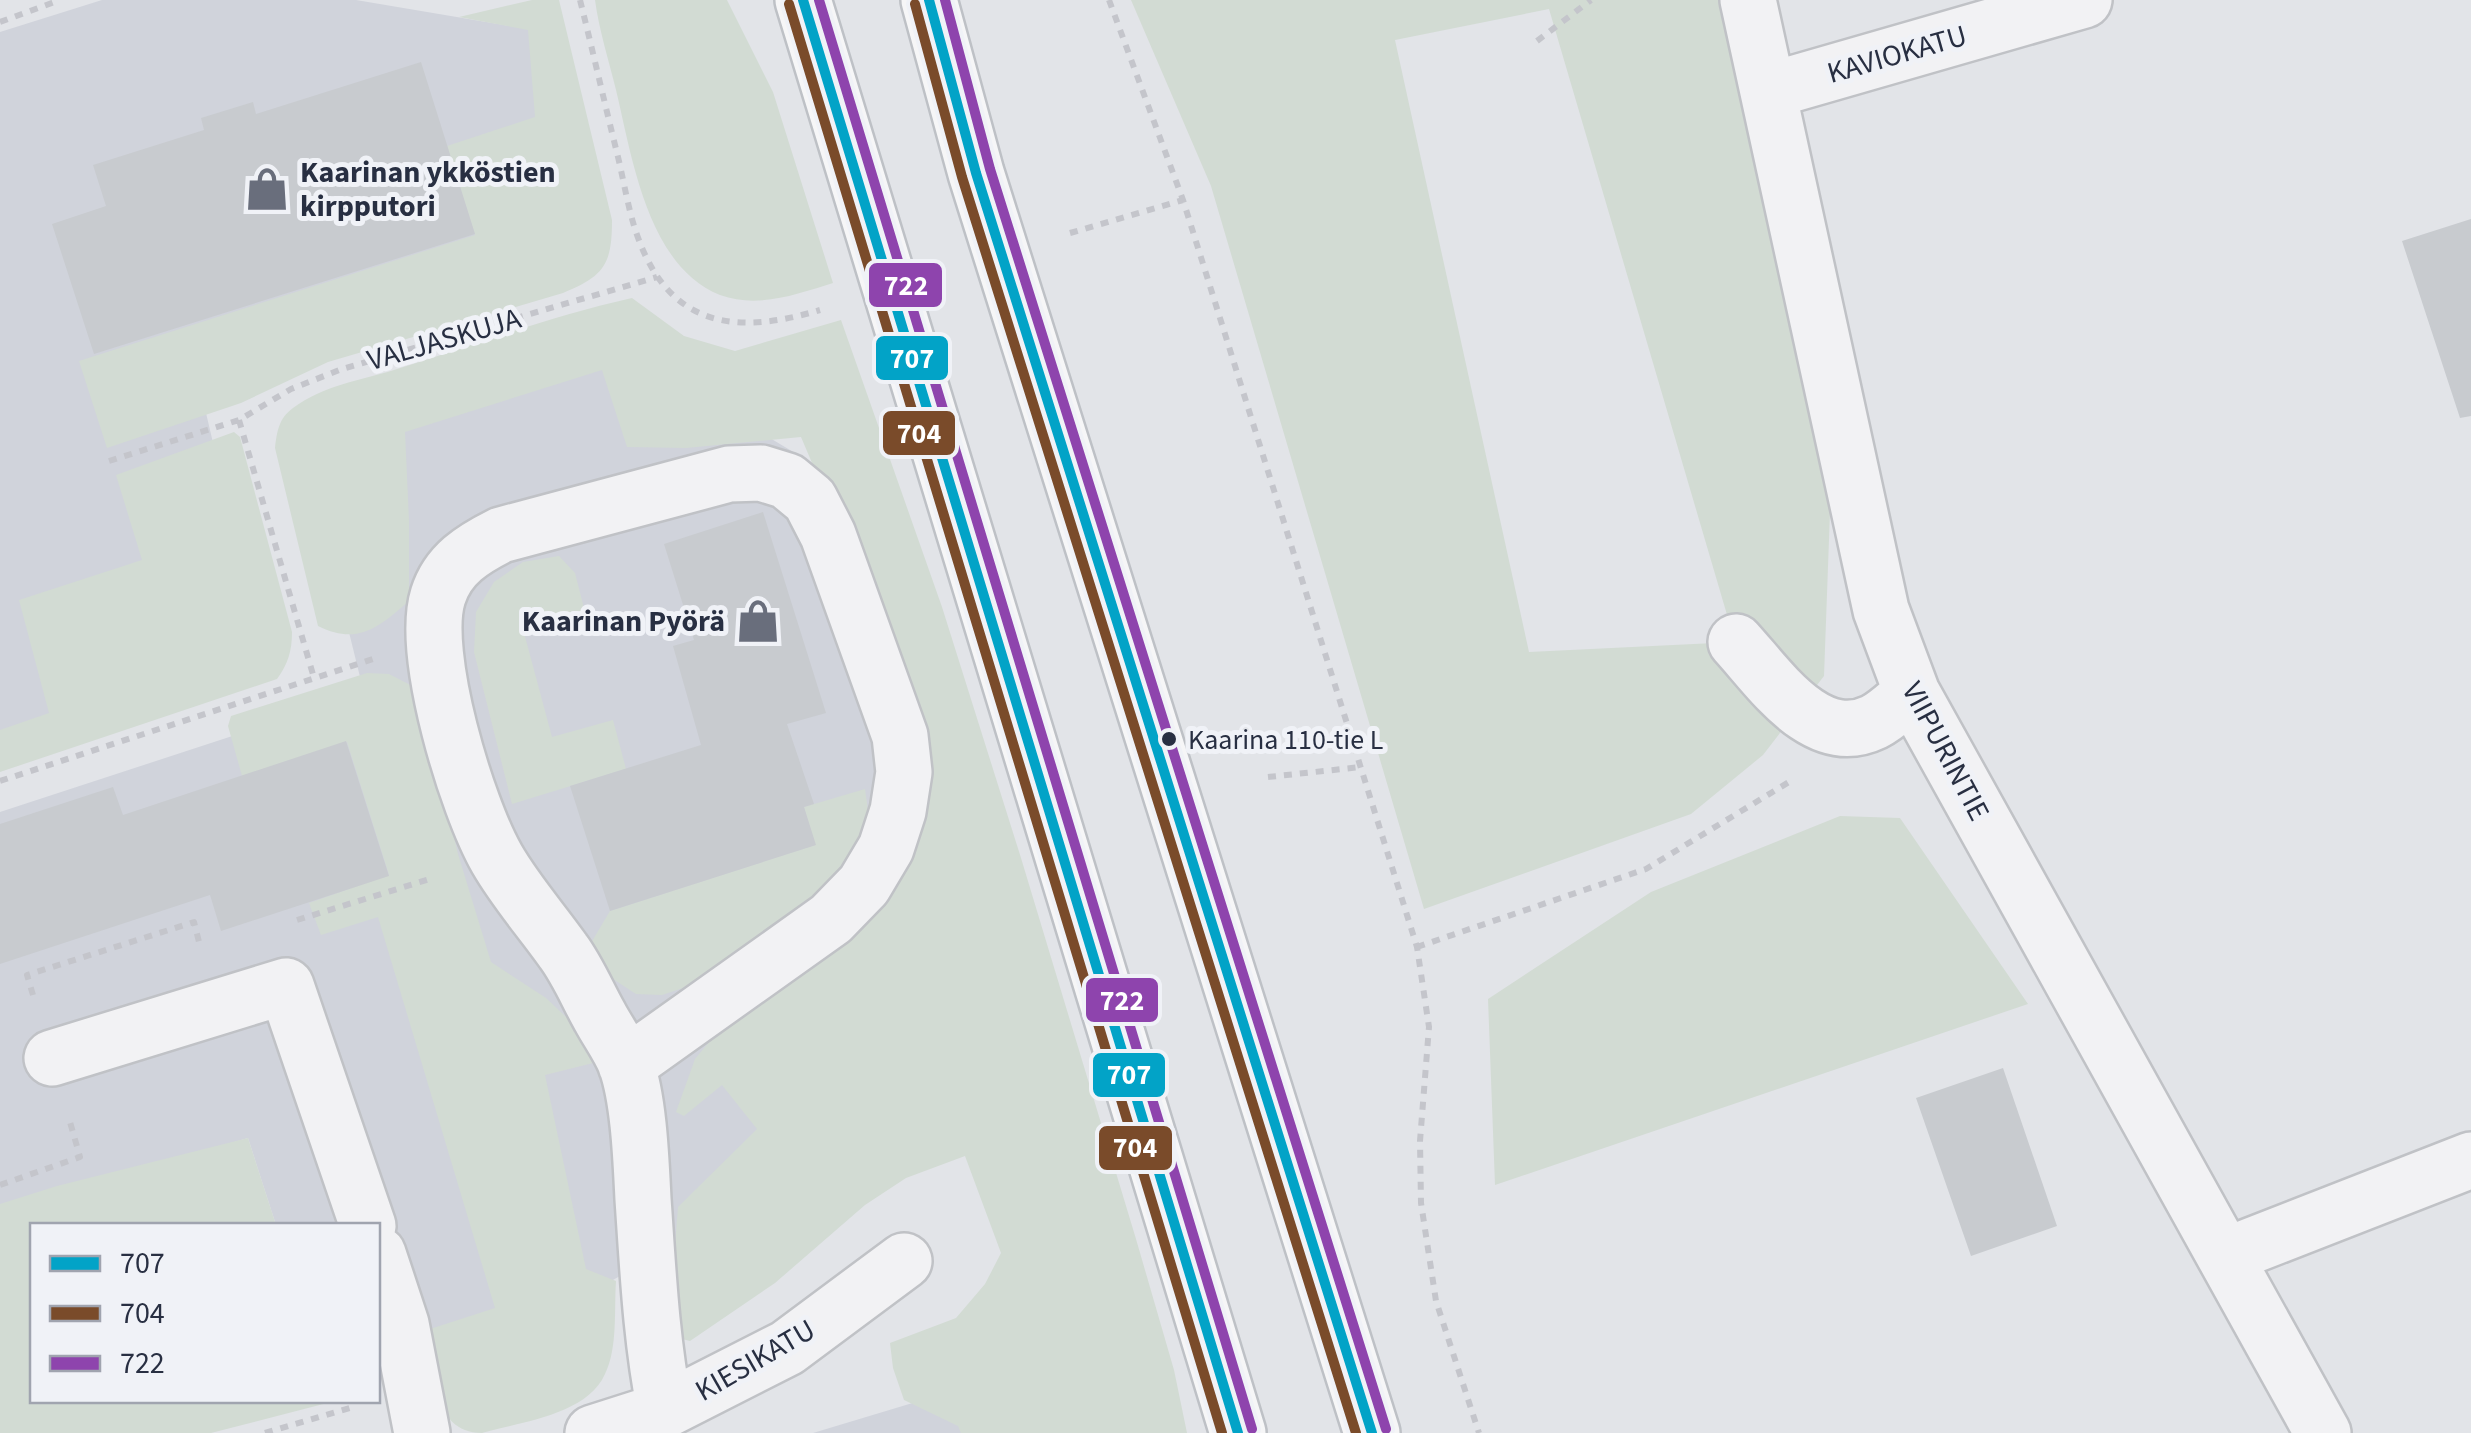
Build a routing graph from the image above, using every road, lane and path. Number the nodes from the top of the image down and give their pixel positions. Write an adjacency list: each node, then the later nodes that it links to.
1 (60, 0): 9 (path)
2 (580, 0): 14 (path)
3 (804, 0): 39 (main road)
4 (928, 0): 40 (main road)
5 (1109, 0): 12 (path)
6 (1590, 0): 10 (path)
7 (1748, 0): 11 (street, VIIPURINTIE)
8 (2084, 0): 11 (street, KAVIOKATU)
9 (0, 22)
10 (1537, 41)
11 (1768, 91): 21 (street, VIIPURINTIE)
12 (1183, 200): 13 (path); 23 (path)
13 (1070, 233)
14 (657, 278): 15 (path); 16 (path, VALJASKUJA)
15 (820, 310)
16 (239, 420): 17 (path, VALJASKUJA); 20 (path)
17 (110, 461)
18 (436, 638): 20 (path); 28 (street); 28 (street)
19 (1736, 642): 22 (street)
20 (314, 678): 25 (path)
21 (1912, 693): 22 (street); 31 (street, VIIPURINTIE)
22 (1843, 729): 26 (path)
23 (1361, 767): 24 (path); 26 (path)
24 (1268, 777)
25 (0, 781)
26 (1418, 947): 41 (path)
27 (52, 1058): 30 (street)
28 (626, 1065): 35 (street)
29 (2471, 1160): 31 (street)
30 (367, 1223)
31 (2225, 1256): 42 (street, VIIPURINTIE)
32 (380, 1260): 37 (street)
33 (904, 1261): 35 (street, KIESIKATU)
34 (356, 1406): 36 (path)
35 (664, 1410): 38 (street, KIESIKATU)
36 (265, 1433)
37 (422, 1433)
38 (593, 1433)
39 (1238, 1433)
40 (1372, 1433)
41 (1479, 1433)
42 (2323, 1433)

